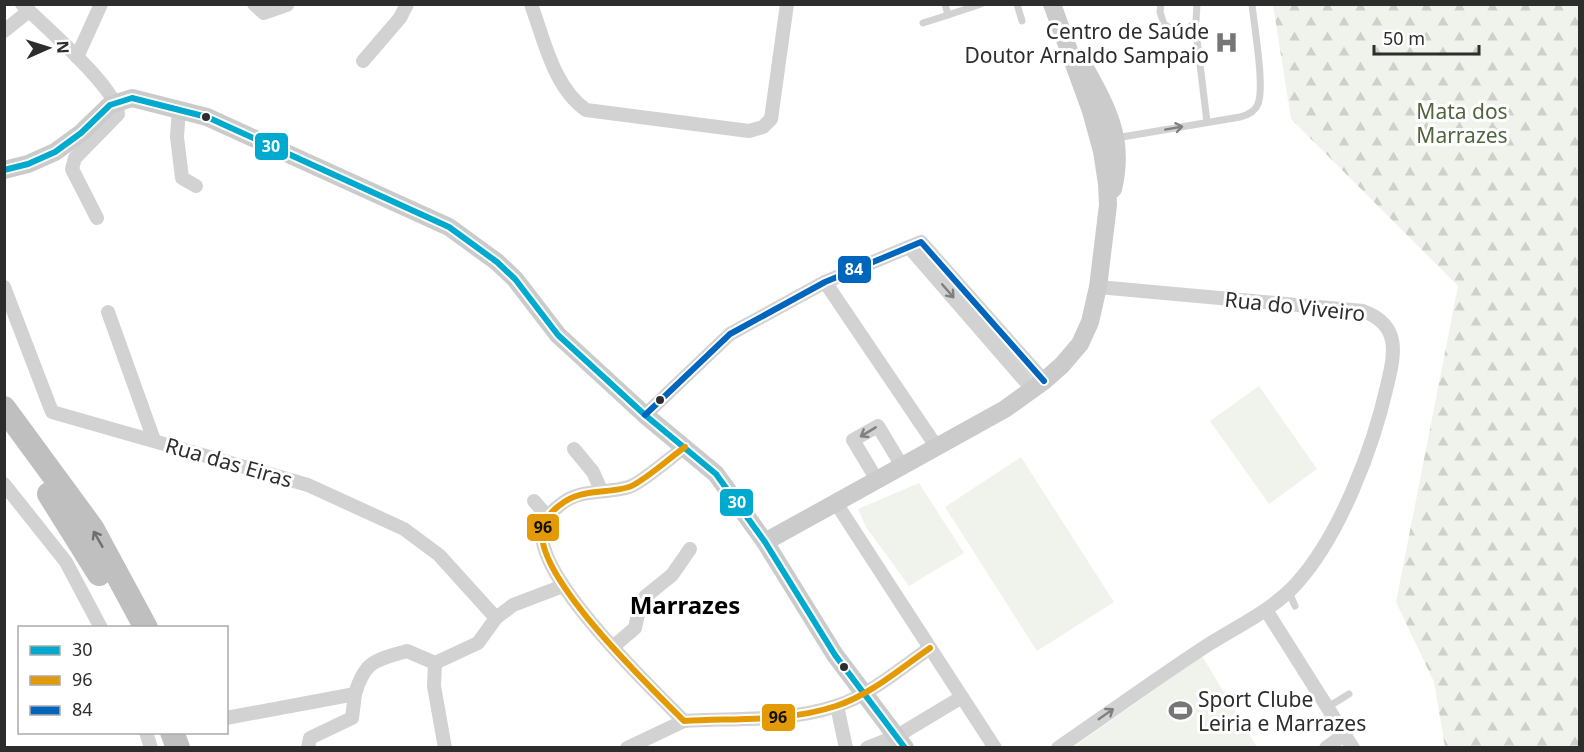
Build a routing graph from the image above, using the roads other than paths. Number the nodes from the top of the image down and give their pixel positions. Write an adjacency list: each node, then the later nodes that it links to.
1 (100, 4): 20 (street)
2 (254, 4): 13 (street)
3 (407, 4): 21 (street)
4 (531, 4): 5 (street)
5 (787, 4)
6 (945, 4): 15 (lane)
7 (981, 4): 15 (lane)
8 (1017, 4): 16 (lane)
9 (1052, 4): 25 (main road)
10 (1161, 4): 18 (lane)
11 (1197, 4): 18 (lane)
12 (1252, 4): 24 (lane)
13 (287, 6)
14 (26, 8): 19 (street); 20 (street)
15 (948, 15): 17 (lane)
16 (1022, 21)
17 (923, 23)
18 (1194, 23): 24 (lane)
19 (4, 31)
20 (77, 57): 22 (street)
21 (363, 61)
22 (116, 102): 23 (main road); 26 (main road); 28 (street)
23 (179, 108): 27 (street); 35 (main road)
24 (1208, 122): 25 (lane, one-way to 24)
25 (1108, 138): 31 (main road)
26 (4, 170)
27 (196, 186)
28 (97, 218)
29 (825, 282): 33 (street); 35 (street); 38 (street)
30 (4, 287): 37 (street, Rua das Eiras)
31 (1098, 287): 33 (main road); 51 (street, Rua do Viveiro)
32 (108, 312): 37 (street)
33 (1039, 386): 38 (main road)
34 (4, 408): 57 (highway, one-way to 34)
35 (645, 415): 39 (main road)
36 (4, 435): 56 (highway)
37 (154, 440): 54 (street, Rua das Eiras)
38 (936, 446): 41 (main road)
39 (684, 447): 44 (street); 48 (main road)
40 (574, 449): 44 (street)
41 (902, 466): 42 (main road); 42 (street, one-way to 42)
42 (877, 480): 46 (main road)
43 (4, 484): 55 (street)
44 (601, 490): 47 (street)
45 (534, 501): 47 (street)
46 (836, 503): 48 (main road); 59 (street)
47 (548, 517): 50 (street)
48 (765, 542): 61 (main road)
49 (690, 549): 58 (street)
50 (563, 586): 54 (street); 58 (street)
51 (1289, 592): 52 (lane); 53 (street, Rua do Viveiro)
52 (1295, 606)
53 (1266, 610): 66 (street); 77 (street, Rua do Viveiro, one-way to 53)
54 (496, 618): 60 (street)
55 (100, 626)
56 (128, 626)
57 (145, 626)
58 (614, 646): 68 (street)
59 (930, 648): 61 (street); 64 (street)
60 (435, 663): 62 (street); 72 (street)
61 (864, 693): 65 (street); 70 (main road)
62 (355, 694): 67 (street); 71 (street)
63 (1349, 694): 66 (lane)
64 (962, 697): 70 (street); 76 (street)
65 (837, 706): 68 (street); 74 (street)
66 (1329, 707): 69 (street)
67 (228, 718)
68 (684, 721): 73 (street)
69 (1345, 734): 78 (street); 79 (street)
70 (901, 742): 75 (street)
71 (308, 747)
72 (446, 747)
73 (627, 747)
74 (846, 747)
75 (867, 747)
76 (995, 747)
77 (1058, 747)
78 (1326, 747)
79 (1353, 747)

